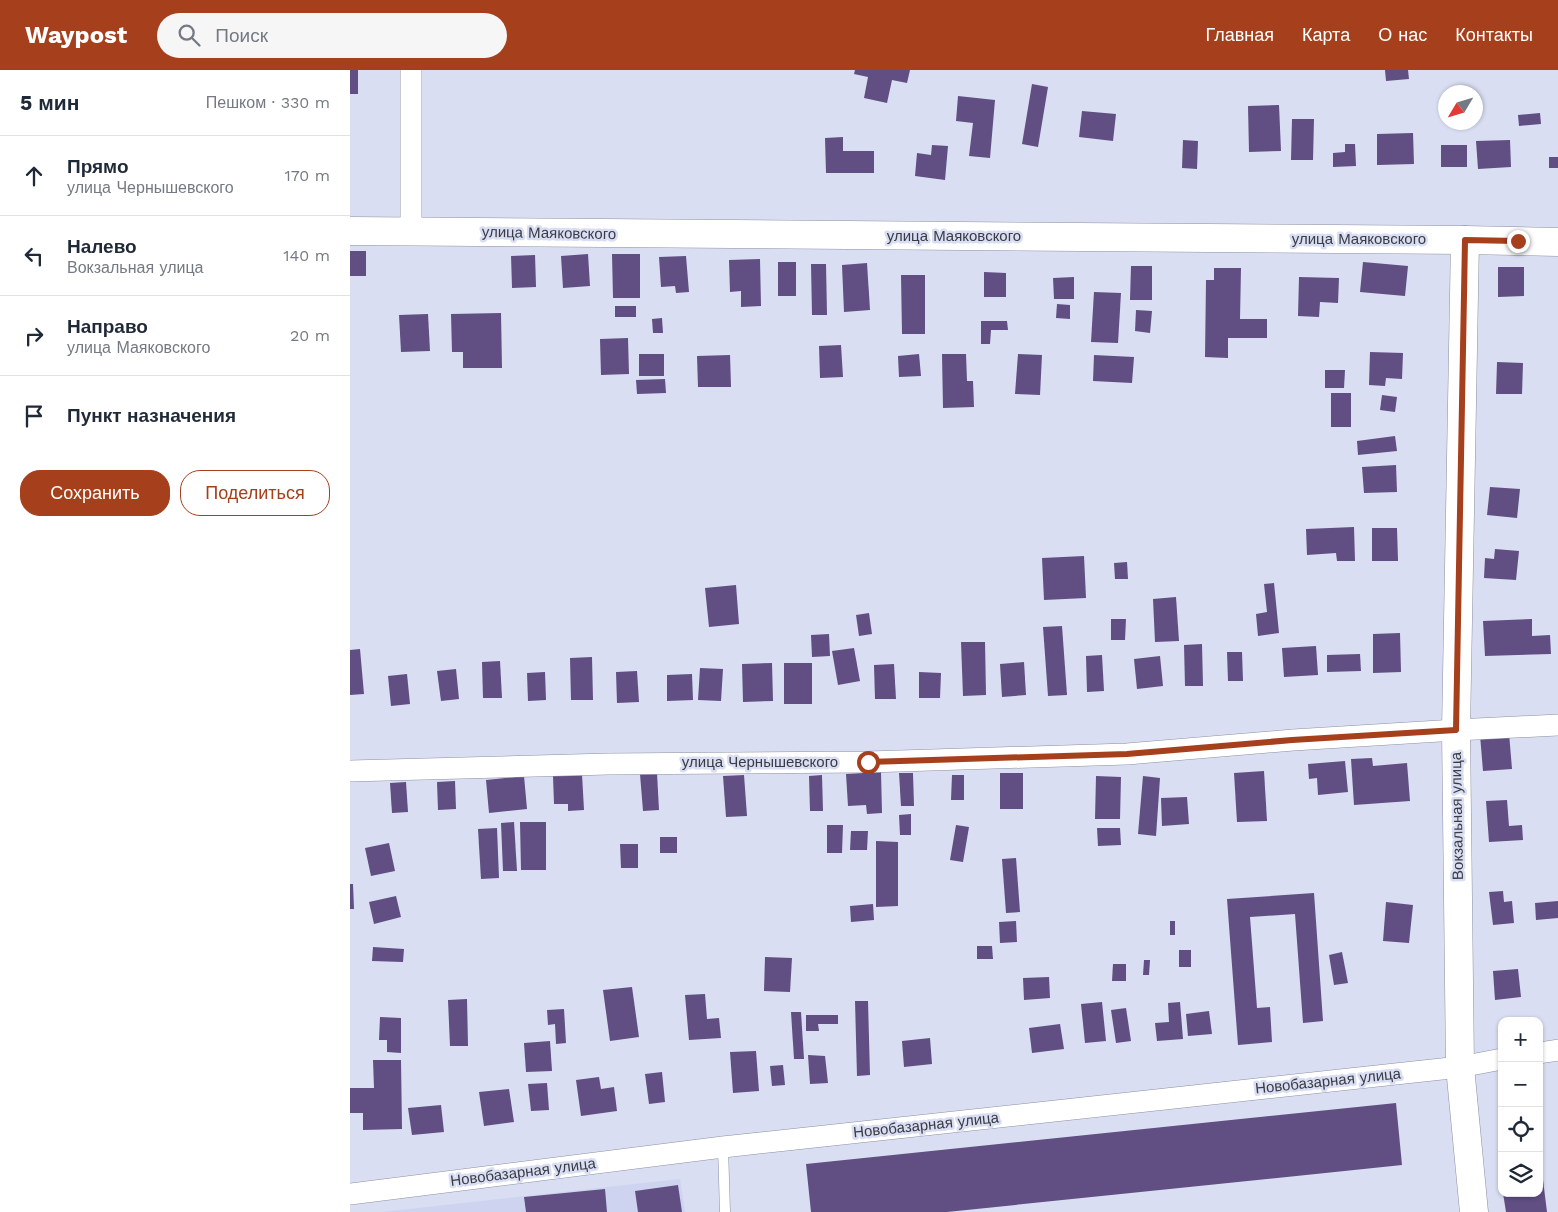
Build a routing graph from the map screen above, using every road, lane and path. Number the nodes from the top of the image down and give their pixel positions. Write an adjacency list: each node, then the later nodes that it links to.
1 (411, 70): 3 (street)
2 (350, 231): 3 (main road, улица Маяковского)
3 (411, 231): 4 (main road, улица Маяковского)
4 (1465, 240): 5 (main road, улица Маяковского); 7 (main road, Вокзальная улица)
5 (1558, 242)
6 (1558, 725): 7 (street, улица Чернышевского)
7 (1456, 730): 8 (street, улица Чернышевского); 12 (main road, Вокзальная улица)
8 (350, 771)
9 (1558, 1050): 10 (street)
10 (1543, 1052)
11 (1498, 1061): 12 (street, Новобазарная улица)
12 (1460, 1067): 13 (street, Новобазарная улица); 16 (main road, Вокзальная улица)
13 (723, 1147): 14 (street, Новобазарная улица); 15 (lane)
14 (350, 1194)
15 (725, 1212)
16 (1474, 1212)

